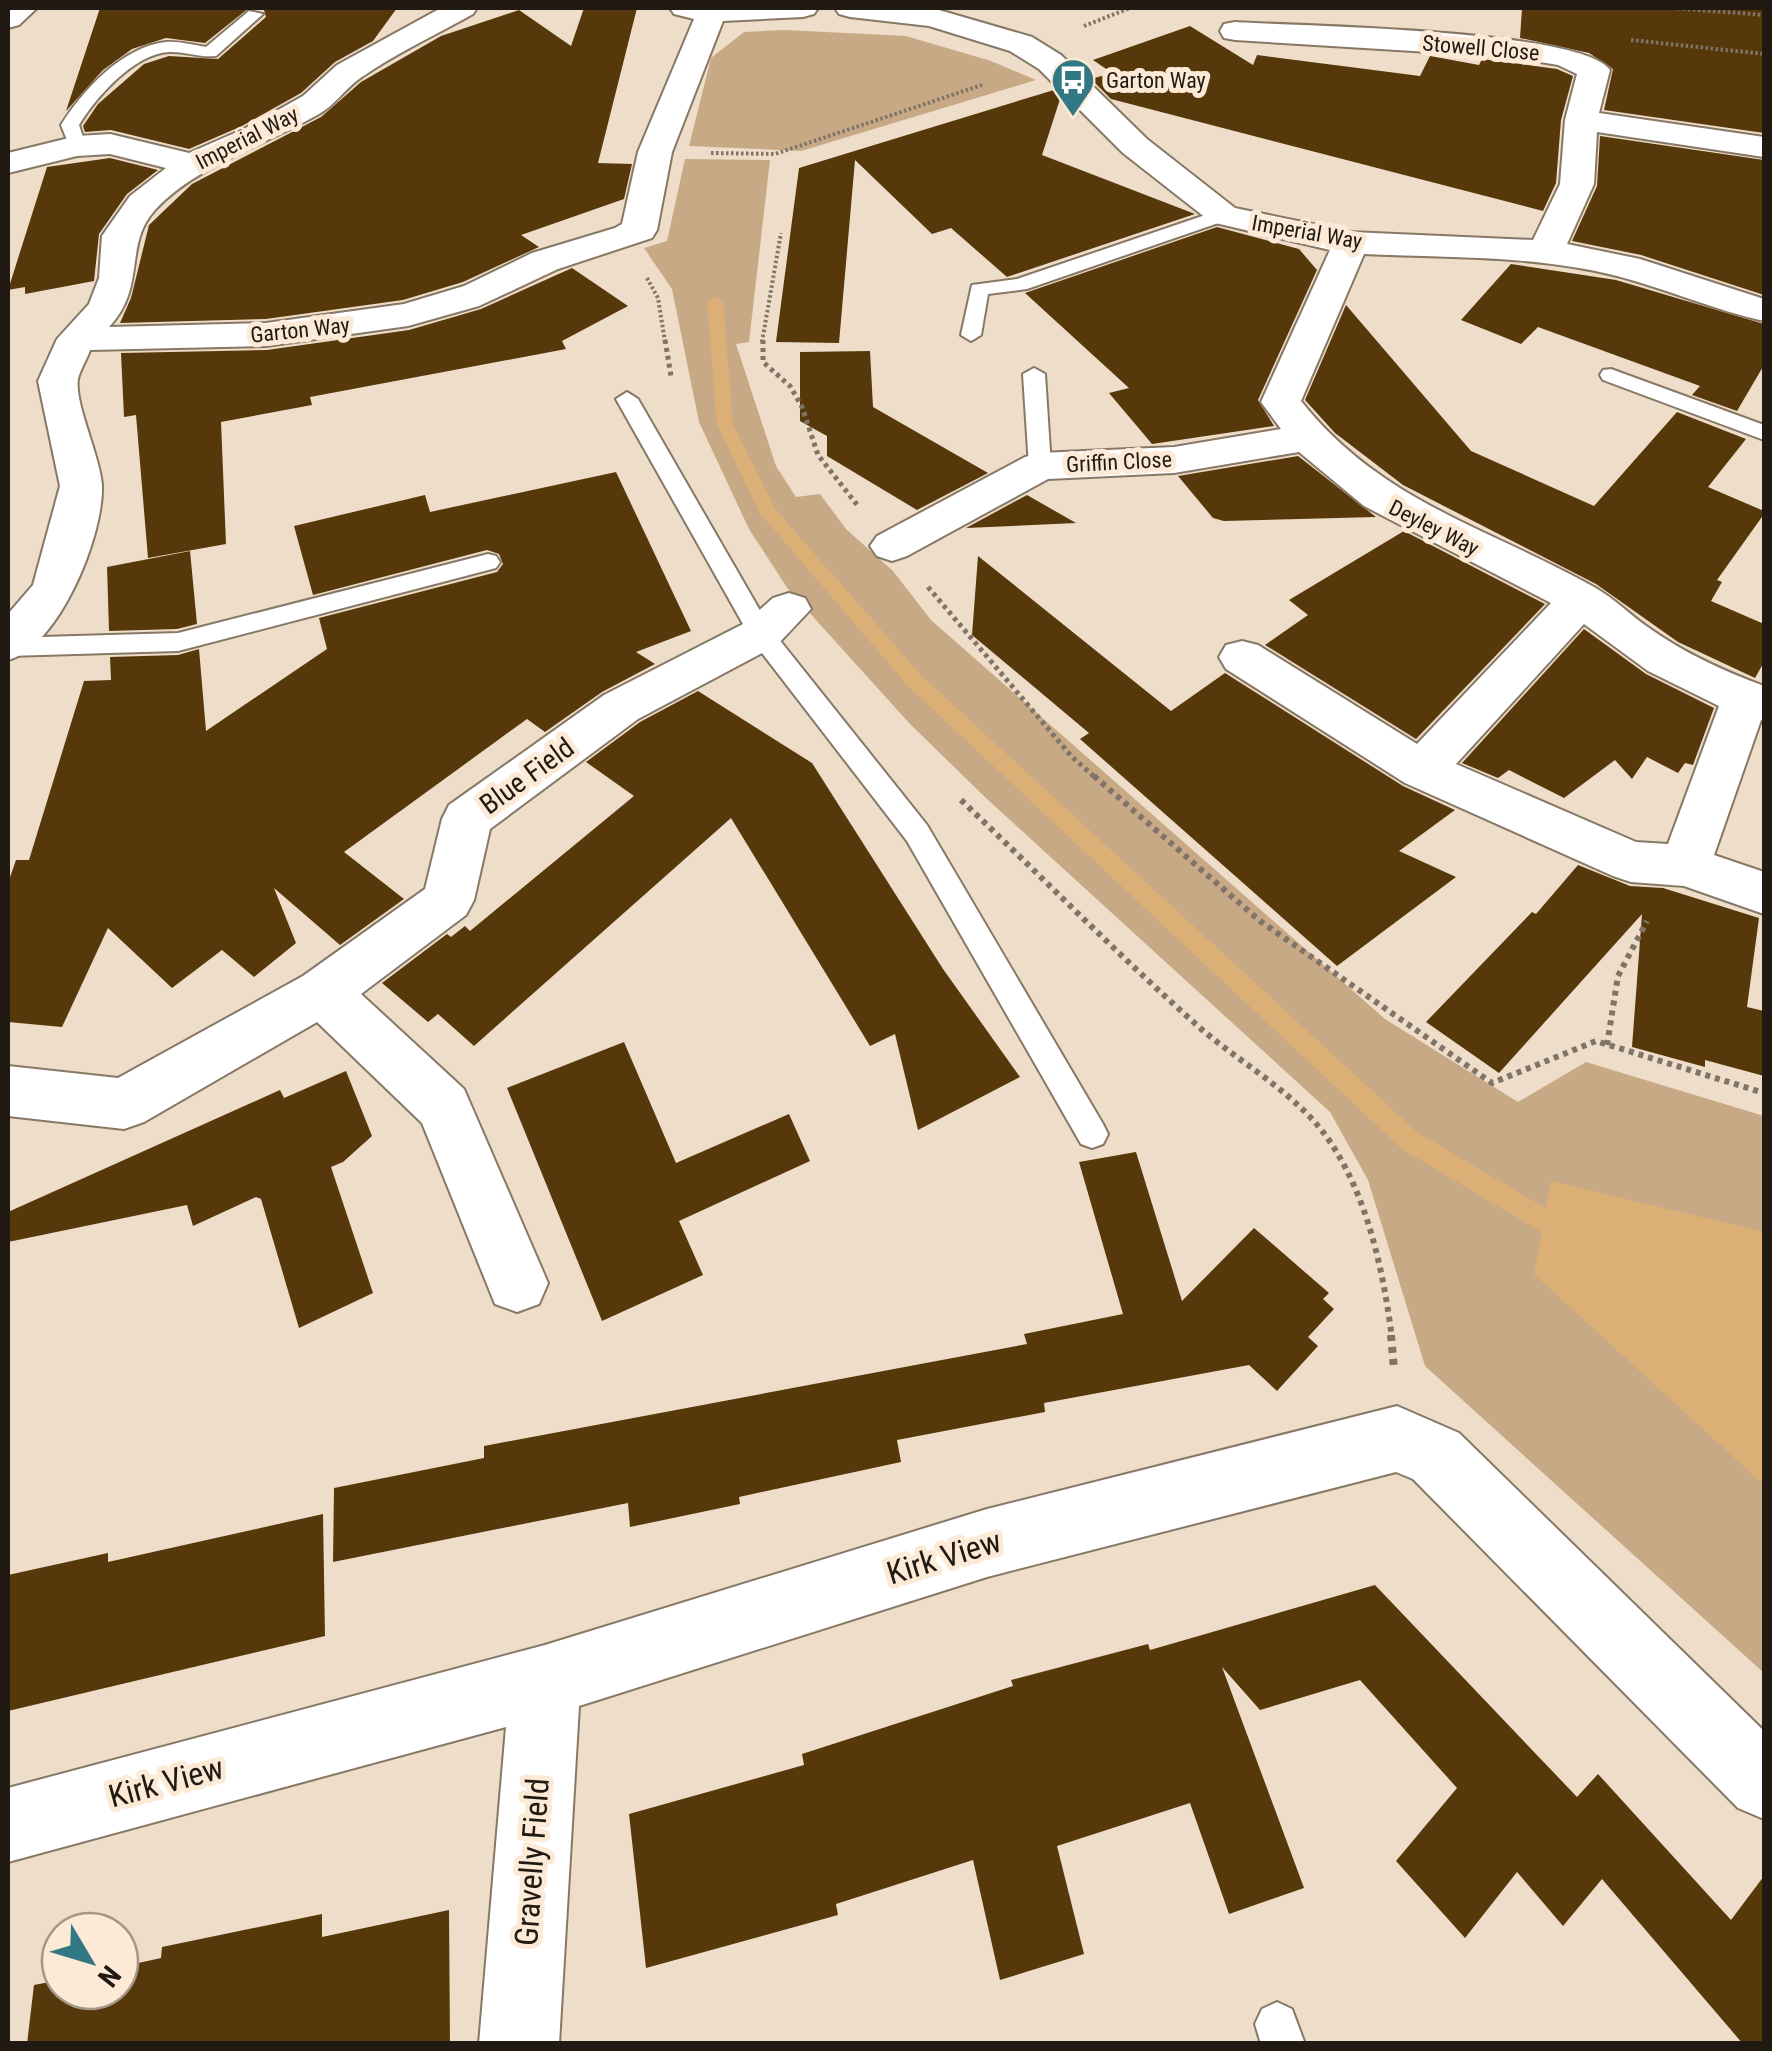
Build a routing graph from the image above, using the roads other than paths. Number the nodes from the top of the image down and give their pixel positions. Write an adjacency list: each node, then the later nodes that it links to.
1 (22, 8): 8 (street)
2 (462, 8): 14 (street, Imperial Way)
3 (804, 8): 5 (street)
4 (850, 8): 6 (street, Imperial Way)
5 (698, 10): 20 (street, Garton Way)
6 (935, 12): 15 (street, Imperial Way)
7 (255, 14): 11 (lane)
8 (8, 19)
9 (1235, 31): 10 (street, Stowell Close)
10 (1581, 120): 12 (street); 17 (street, Stowell Close)
11 (77, 146): 13 (street); 14 (street)
12 (1764, 146)
13 (8, 162)
14 (192, 164): 20 (street, Imperial Way)
15 (1222, 215): 16 (street, Imperial Way); 19 (lane)
16 (1351, 243): 17 (street, Imperial Way); 25 (street, Deyley Way)
17 (1546, 250): 18 (street, Imperial Way)
18 (1764, 310)
19 (971, 336)
20 (76, 339): 31 (street, Imperial Way)
21 (1034, 374): 26 (lane)
22 (1611, 375): 24 (lane)
23 (627, 399): 30 (lane)
24 (1764, 434)
25 (1305, 438): 26 (street, Griffin Close); 29 (street, Deyley Way)
26 (1040, 466): 27 (street, Griffin Close)
27 (892, 546)
28 (488, 562): 31 (lane)
29 (1581, 599): 33 (street, Deyley Way); 34 (street)
30 (775, 621): 37 (street, Blue Field); 39 (lane)
31 (8, 646)
32 (1242, 657): 34 (street)
33 (1755, 700): 35 (street)
34 (1422, 770): 35 (street)
35 (1677, 865): 36 (street)
36 (1764, 893)
37 (322, 992): 38 (street, Blue Field); 40 (street)
38 (8, 1091)
39 (1092, 1134)
40 (517, 1282)
41 (545, 1680): 42 (street, Kirk View); 43 (street, Kirk View); 44 (street, Gravelly Field)
42 (1764, 1782)
43 (8, 1825)
44 (519, 2044)

